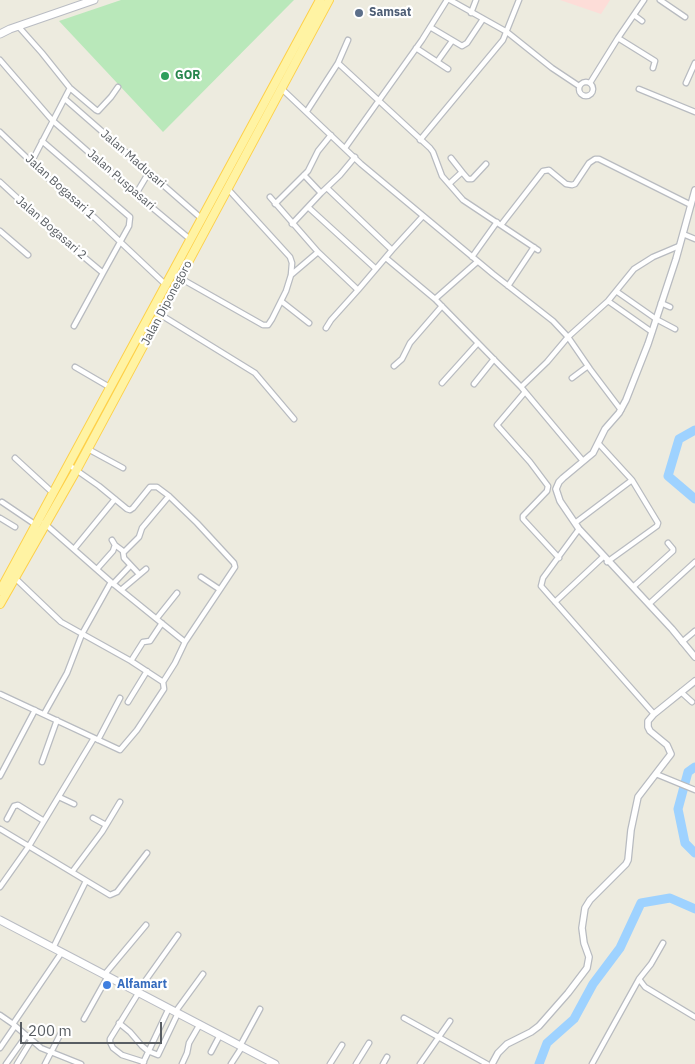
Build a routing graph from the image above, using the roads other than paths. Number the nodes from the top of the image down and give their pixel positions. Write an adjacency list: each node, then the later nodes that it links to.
1 (94, 0): 14 (main road)
2 (320, 0): 30 (main road, Jalan Diponegoro)
3 (330, 0): 30 (main road, Jalan Diponegoro)
4 (450, 0): 9 (street); 15 (street)
5 (476, 0): 9 (street)
6 (519, 0): 17 (street)
7 (644, 0): 10 (street)
8 (660, 0): 11 (street)
9 (471, 12): 12 (street)
10 (634, 15): 13 (street); 18 (street)
11 (685, 17)
12 (483, 19): 17 (street); 20 (street)
13 (642, 21)
14 (18, 26): 16 (main road); 32 (street)
15 (430, 26): 20 (street); 21 (street)
16 (1, 32)
17 (507, 32): 31 (street); 42 (street)
18 (618, 38): 26 (street); 28 (street)
19 (348, 40): 24 (street)
20 (452, 41): 23 (street)
21 (416, 48): 23 (street); 36 (street)
22 (0, 60): 39 (street, Jalan Puspasari)
23 (437, 62): 27 (street)
24 (338, 63): 36 (street); 37 (street)
25 (695, 63): 29 (street)
26 (653, 68)
27 (448, 69)
28 (590, 83): 31 (street); 31 (street)
29 (686, 83)
30 (278, 86): 37 (street); 56 (main road, Jalan Diponegoro); 65 (main road, Jalan Diponegoro)
31 (579, 86)
32 (70, 88): 33 (street); 35 (street)
33 (118, 88)
34 (639, 89): 38 (street)
35 (65, 99): 39 (street); 49 (street, Jalan Madusari)
36 (379, 100): 42 (street); 44 (street)
37 (307, 111): 41 (street)
38 (695, 112)
39 (52, 120): 43 (street); 59 (street, Jalan Puspasari)
40 (0, 132): 47 (street, Jalan Bogasari 1)
41 (331, 135): 44 (street); 51 (street)
42 (420, 140): 54 (street)
43 (42, 141): 47 (street); 52 (street, Jalan Puspasari)
44 (345, 148): 45 (street)
45 (355, 157): 55 (street); 64 (street)
46 (451, 158): 50 (street)
47 (31, 163): 72 (street, Jalan Bogasari 1)
48 (486, 164): 50 (street)
49 (149, 172): 59 (street); 65 (street, Jalan Madusari)
50 (462, 172): 54 (street)
51 (304, 175): 58 (street); 61 (street)
52 (85, 178): 72 (street, Jalan Bogasari 1)
53 (0, 182): 81 (street, Jalan Bogasari 2)
54 (449, 184): 67 (street)
55 (327, 188): 58 (street); 74 (street)
56 (228, 189): 82 (street); 83 (main road, Jalan Diponegoro)
57 (695, 190): 62 (street)
58 (321, 193): 63 (street)
59 (136, 194): 71 (street, Jalan Puspasari)
60 (270, 197): 61 (street)
61 (276, 204): 66 (street)
62 (691, 204): 67 (street); 69 (street)
63 (308, 207): 66 (street); 80 (street)
64 (423, 216): 74 (street); 77 (street)
65 (202, 219): 71 (main road, Jalan Diponegoro)
66 (292, 224): 75 (street)
67 (499, 224): 77 (street); 85 (street)
68 (0, 232): 76 (street)
69 (683, 234): 70 (street); 73 (street)
70 (695, 239)
71 (191, 240): 84 (main road, Jalan Diponegoro)
72 (119, 242): 81 (street); 84 (street, Jalan Bogasari 1)
73 (680, 246): 87 (street); 91 (street)
74 (392, 250): 78 (street)
75 (318, 252): 82 (street); 86 (street)
76 (28, 255)
77 (472, 257): 79 (street)
78 (386, 258): 80 (street); 88 (street)
79 (478, 262): 85 (street); 88 (street)
80 (376, 269): 86 (street)
81 (103, 273): 97 (street)
82 (291, 275): 89 (street)
83 (180, 278): 89 (street); 94 (main road, Jalan Diponegoro)
84 (166, 286): 111 (main road, Jalan Diponegoro)
85 (508, 286): 101 (street)
86 (358, 290): 98 (street)
87 (616, 291): 90 (street); 95 (street)
88 (435, 299): 92 (street)
89 (281, 301): 96 (street)
90 (608, 301): 100 (street); 101 (street)
91 (661, 303): 93 (street); 95 (street)
92 (442, 306): 102 (street); 104 (street)
93 (670, 307)
94 (161, 315): 114 (street); 116 (main road, Jalan Diponegoro)
95 (656, 319): 99 (street); 100 (street)
96 (309, 323)
97 (74, 326)
98 (326, 328)
99 (676, 329)
100 (652, 332): 113 (street)
101 (568, 337): 105 (street); 110 (street)
102 (478, 343): 103 (street); 108 (street)
103 (494, 359): 109 (street); 110 (street)
104 (394, 366)
105 (588, 366): 107 (street); 113 (street)
106 (75, 367): 111 (street)
107 (572, 378)
108 (442, 383)
109 (474, 384)
110 (521, 387): 112 (street)
111 (111, 388): 119 (main road, Jalan Diponegoro)
112 (525, 392): 118 (street); 123 (street)
113 (621, 410): 115 (street)
114 (294, 419)
115 (599, 444): 118 (street); 122 (street)
116 (88, 449): 120 (street); 121 (main road, Jalan Diponegoro)
117 (14, 458): 125 (street)
118 (583, 461): 124 (street)
119 (69, 464): 121 (street); 125 (main road, Jalan Diponegoro)
120 (123, 468)
121 (77, 469): 127 (street); 131 (main road, Jalan Diponegoro)
122 (632, 480): 132 (street); 138 (street)
123 (548, 488): 124 (street); 137 (street)
124 (556, 489): 132 (street)
125 (53, 493): 130 (main road, Jalan Diponegoro)
126 (169, 496): 127 (street); 136 (street); 149 (street)
127 (115, 499): 135 (street)
128 (2, 502): 130 (street)
129 (0, 518): 133 (street)
130 (38, 522): 131 (street); 150 (main road, Jalan Diponegoro)
131 (46, 525): 135 (street); 144 (main road, Jalan Diponegoro)
132 (577, 526): 137 (street); 138 (street)
133 (14, 527)
134 (668, 543): 147 (street)
135 (74, 549): 141 (street)
136 (124, 552): 140 (street); 141 (street)
137 (559, 558): 152 (street)
138 (605, 559): 147 (street); 152 (street)
139 (695, 562): 154 (street)
140 (130, 566): 143 (street); 146 (street)
141 (97, 569): 146 (street)
142 (146, 569): 143 (street)
143 (139, 574): 148 (street)
144 (14, 577): 153 (main road, Jalan Diponegoro); 158 (street)
145 (201, 577): 149 (street)
146 (112, 583): 148 (street); 158 (street)
147 (633, 587): 154 (street)
148 (120, 590): 155 (street)
149 (219, 590): 159 (street)
150 (0, 591)
151 (177, 593): 155 (street)
152 (555, 602): 173 (street)
153 (0, 604)
154 (649, 604): 160 (street)
155 (157, 618): 156 (street)
156 (162, 623): 159 (street); 162 (street)
157 (695, 631): 160 (street)
158 (82, 634): 162 (street); 172 (street)
159 (185, 642): 165 (street)
160 (682, 642): 161 (street)
161 (695, 657)
162 (131, 660): 163 (street)
163 (147, 671): 165 (street); 169 (street)
164 (695, 681): 166 (street)
165 (163, 682): 175 (street)
166 (681, 692): 170 (street); 173 (street)
167 (0, 694): 171 (street)
168 (120, 698): 175 (street)
169 (128, 702)
170 (692, 702)
171 (35, 710): 172 (street); 178 (street)
172 (44, 714): 174 (street)
173 (654, 714): 177 (street)
174 (57, 720): 175 (street); 176 (street)
175 (96, 739): 180 (street)
176 (42, 762)
177 (656, 774): 179 (street); 239 (street)
178 (0, 776)
179 (694, 789)
180 (59, 797): 182 (street); 185 (street)
181 (120, 802): 186 (street)
182 (74, 804)
183 (93, 818): 186 (street)
184 (7, 819): 185 (street)
185 (44, 821): 188 (street)
186 (106, 826): 190 (street)
187 (0, 829): 188 (street)
188 (29, 846): 190 (street); 192 (street)
189 (147, 853): 191 (street)
190 (72, 872): 191 (street)
191 (86, 881): 197 (street)
192 (0, 887)
193 (0, 920): 197 (main road)
194 (146, 925): 200 (street)
195 (178, 935): 202 (street)
196 (663, 943): 201 (street)
197 (53, 948): 198 (main road)
198 (62, 952): 200 (main road); 212 (street)
199 (203, 974): 204 (street)
200 (106, 975): 202 (main road); 208 (street)
201 (639, 979): 206 (street); 240 (street)
202 (138, 992): 204 (main road); 210 (street)
203 (260, 1009): 220 (street)
204 (174, 1010): 211 (main road); 222 (street); 222 (street)
205 (0, 1015): 212 (street)
206 (695, 1017)
207 (404, 1018): 216 (street)
208 (84, 1019)
209 (450, 1020): 216 (street)
210 (119, 1024): 222 (street); 226 (street)
211 (200, 1024): 214 (main road); 231 (street)
212 (14, 1025): 215 (street); 221 (street)
213 (62, 1031): 224 (street)
214 (220, 1035): 220 (main road); 223 (street)
215 (26, 1036): 217 (street); 227 (street)
216 (438, 1037): 237 (street); 238 (street)
217 (31, 1041): 224 (street); 228 (street)
218 (369, 1043): 235 (street)
219 (342, 1045): 234 (street)
220 (241, 1047): 232 (street); 233 (main road)
221 (0, 1048)
222 (148, 1051): 226 (street)
223 (211, 1052)
224 (51, 1053): 229 (street); 230 (street)
225 (387, 1057): 236 (street)
226 (143, 1063)
227 (6, 1064)
228 (17, 1064)
229 (45, 1064)
230 (81, 1064)
231 (182, 1064)
232 (231, 1064)
233 (275, 1064)
234 (330, 1064)
235 (356, 1064)
236 (382, 1064)
237 (420, 1064)
238 (487, 1064)
239 (492, 1064)
240 (592, 1064)

